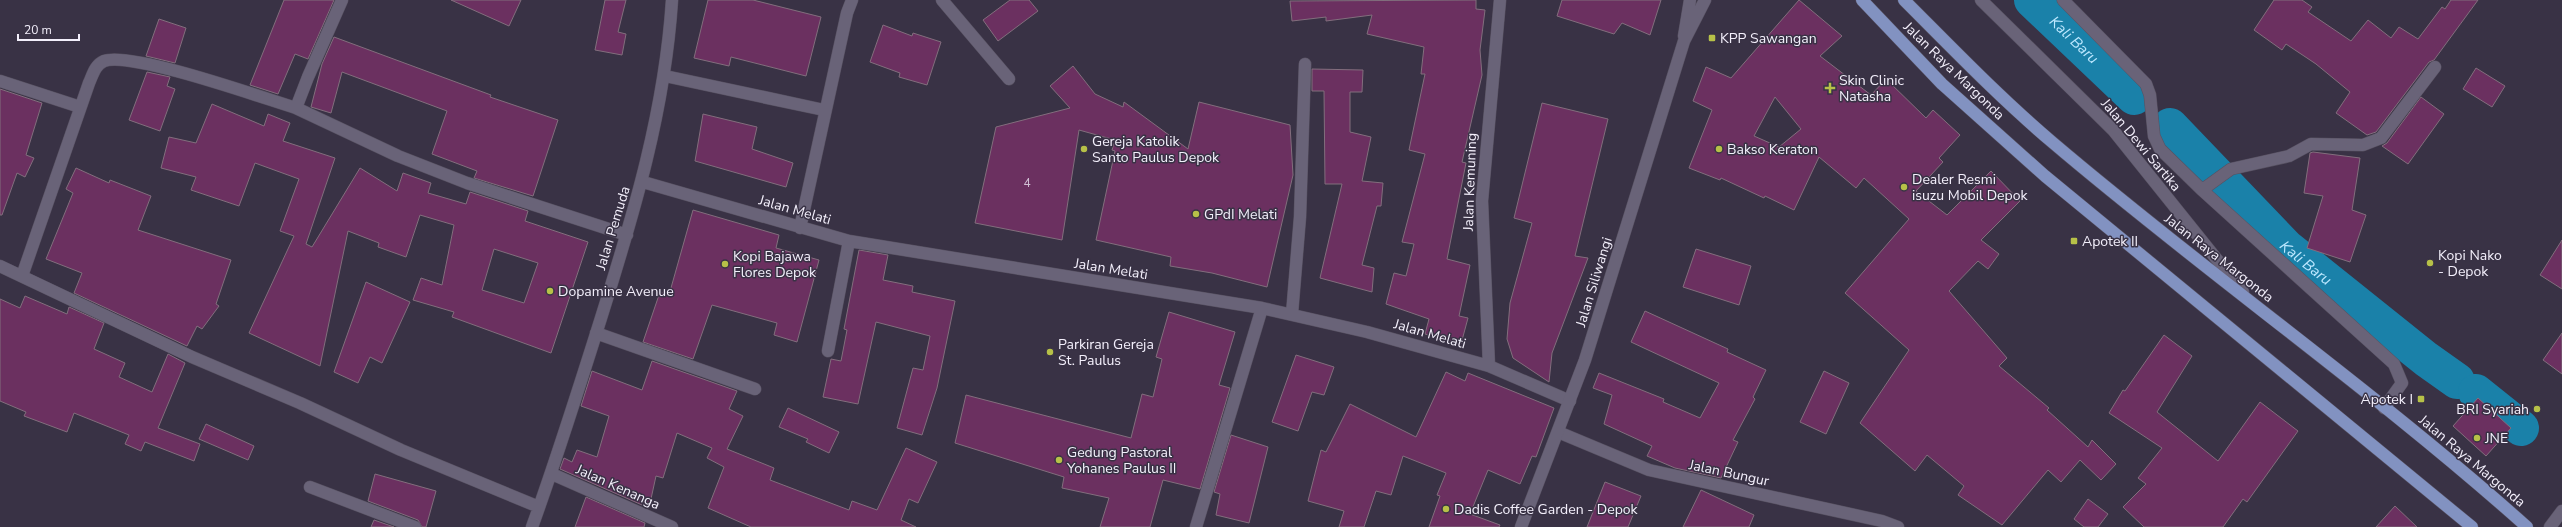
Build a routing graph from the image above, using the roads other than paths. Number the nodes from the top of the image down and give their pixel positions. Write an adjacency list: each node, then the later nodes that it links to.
1 (342, 0): 19 (street)
2 (672, 0): 15 (street, Jalan Pemuda)
3 (852, 0): 20 (street)
4 (942, 0): 16 (street)
5 (1500, 0): 33 (street, Jalan Kemuning)
6 (1690, 0): 12 (street, Jalan Siliwangi)
7 (1705, 0): 12 (street, Jalan Siliwangi)
8 (1862, 0): 48 (main road, Jalan Raya Margonda)
9 (1904, 0): 28 (main road, Jalan Raya Margonda)
10 (1981, 0): 28 (street, Jalan Dewi Sartika)
11 (2063, 0): 22 (street)
12 (1684, 41): 35 (street, Jalan Siliwangi)
13 (1305, 64): 30 (street)
14 (2435, 67): 22 (street)
15 (665, 76): 20 (street); 21 (street, Jalan Pemuda)
16 (1009, 80)
17 (0, 81): 18 (street)
18 (80, 107): 19 (street); 27 (street)
19 (296, 108): 24 (street)
20 (824, 110): 23 (street)
21 (643, 182): 23 (street, Jalan Melati); 24 (street, Jalan Pemuda)
22 (2202, 190): 36 (street)
23 (800, 228): 25 (street, Jalan Melati)
24 (627, 235): 31 (street, Jalan Pemuda)
25 (849, 240): 29 (street, Jalan Melati); 32 (street)
26 (0, 266): 27 (street)
27 (22, 276): 40 (street)
28 (2250, 301): 36 (main road, Jalan Raya Margonda)
29 (1262, 308): 30 (street, Jalan Melati); 45 (street)
30 (1292, 314): 33 (street, Jalan Melati)
31 (596, 332): 34 (street); 38 (street, Jalan Pemuda)
32 (828, 351)
33 (1489, 366): 35 (street, Jalan Melati)
34 (755, 389)
35 (1570, 401): 37 (street, Jalan Siliwangi)
36 (2384, 408): 49 (main road, Jalan Raya Margonda)
37 (1558, 432): 46 (street, Jalan Siliwangi); 47 (street, Jalan Bungur)
38 (552, 474): 40 (street, Jalan Pemuda); 44 (street, Jalan Kenanga)
39 (310, 487): 42 (street)
40 (539, 507): 43 (street, Jalan Pemuda)
41 (2562, 511): 50 (street)
42 (415, 527)
43 (532, 527)
44 (672, 527)
45 (1196, 527)
46 (1521, 527)
47 (1898, 527)
48 (2472, 527)
49 (2527, 527)
50 (2550, 527)

